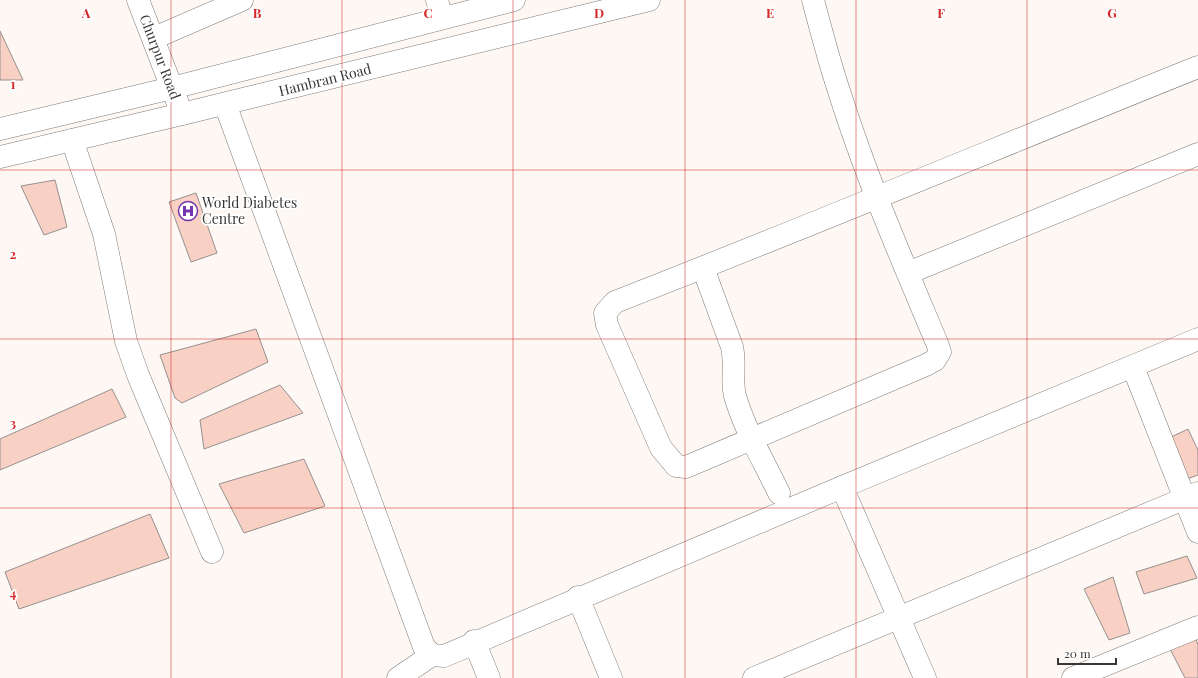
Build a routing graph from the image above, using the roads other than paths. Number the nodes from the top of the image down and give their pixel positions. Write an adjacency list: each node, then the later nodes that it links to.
1 (138, 0): 7 (street, Churpur Road)
2 (242, 0): 7 (street)
3 (514, 0): 6 (street)
4 (649, 0): 10 (street, Hambran Road)
5 (813, 0): 16 (street)
6 (440, 9): 9 (street)
7 (154, 38): 9 (street, Churpur Road)
8 (1198, 67): 16 (street)
9 (172, 88): 11 (street, Churpur Road); 12 (street)
10 (225, 104): 11 (street, Hambran Road); 31 (street)
11 (182, 114): 13 (street, Hambran Road)
12 (0, 129)
13 (72, 140): 15 (street, Hambran Road); 26 (street)
14 (1198, 154): 18 (street)
15 (0, 157)
16 (877, 196): 17 (street); 18 (street)
17 (703, 268): 21 (street); 21 (street)
18 (908, 273): 21 (street)
19 (1198, 339): 20 (street)
20 (1133, 367): 22 (street); 24 (street)
21 (752, 439): 23 (street)
22 (842, 487): 27 (street); 28 (street)
23 (780, 493)
24 (1191, 496): 25 (street); 28 (street)
25 (1198, 532)
26 (212, 552)
27 (578, 598): 30 (street); 34 (street)
28 (900, 619): 35 (street); 36 (street)
29 (1198, 626): 37 (street)
30 (474, 641): 31 (street); 33 (street)
31 (432, 655): 32 (street)
32 (398, 678)
33 (489, 678)
34 (611, 678)
35 (754, 678)
36 (925, 678)
37 (1073, 678)

